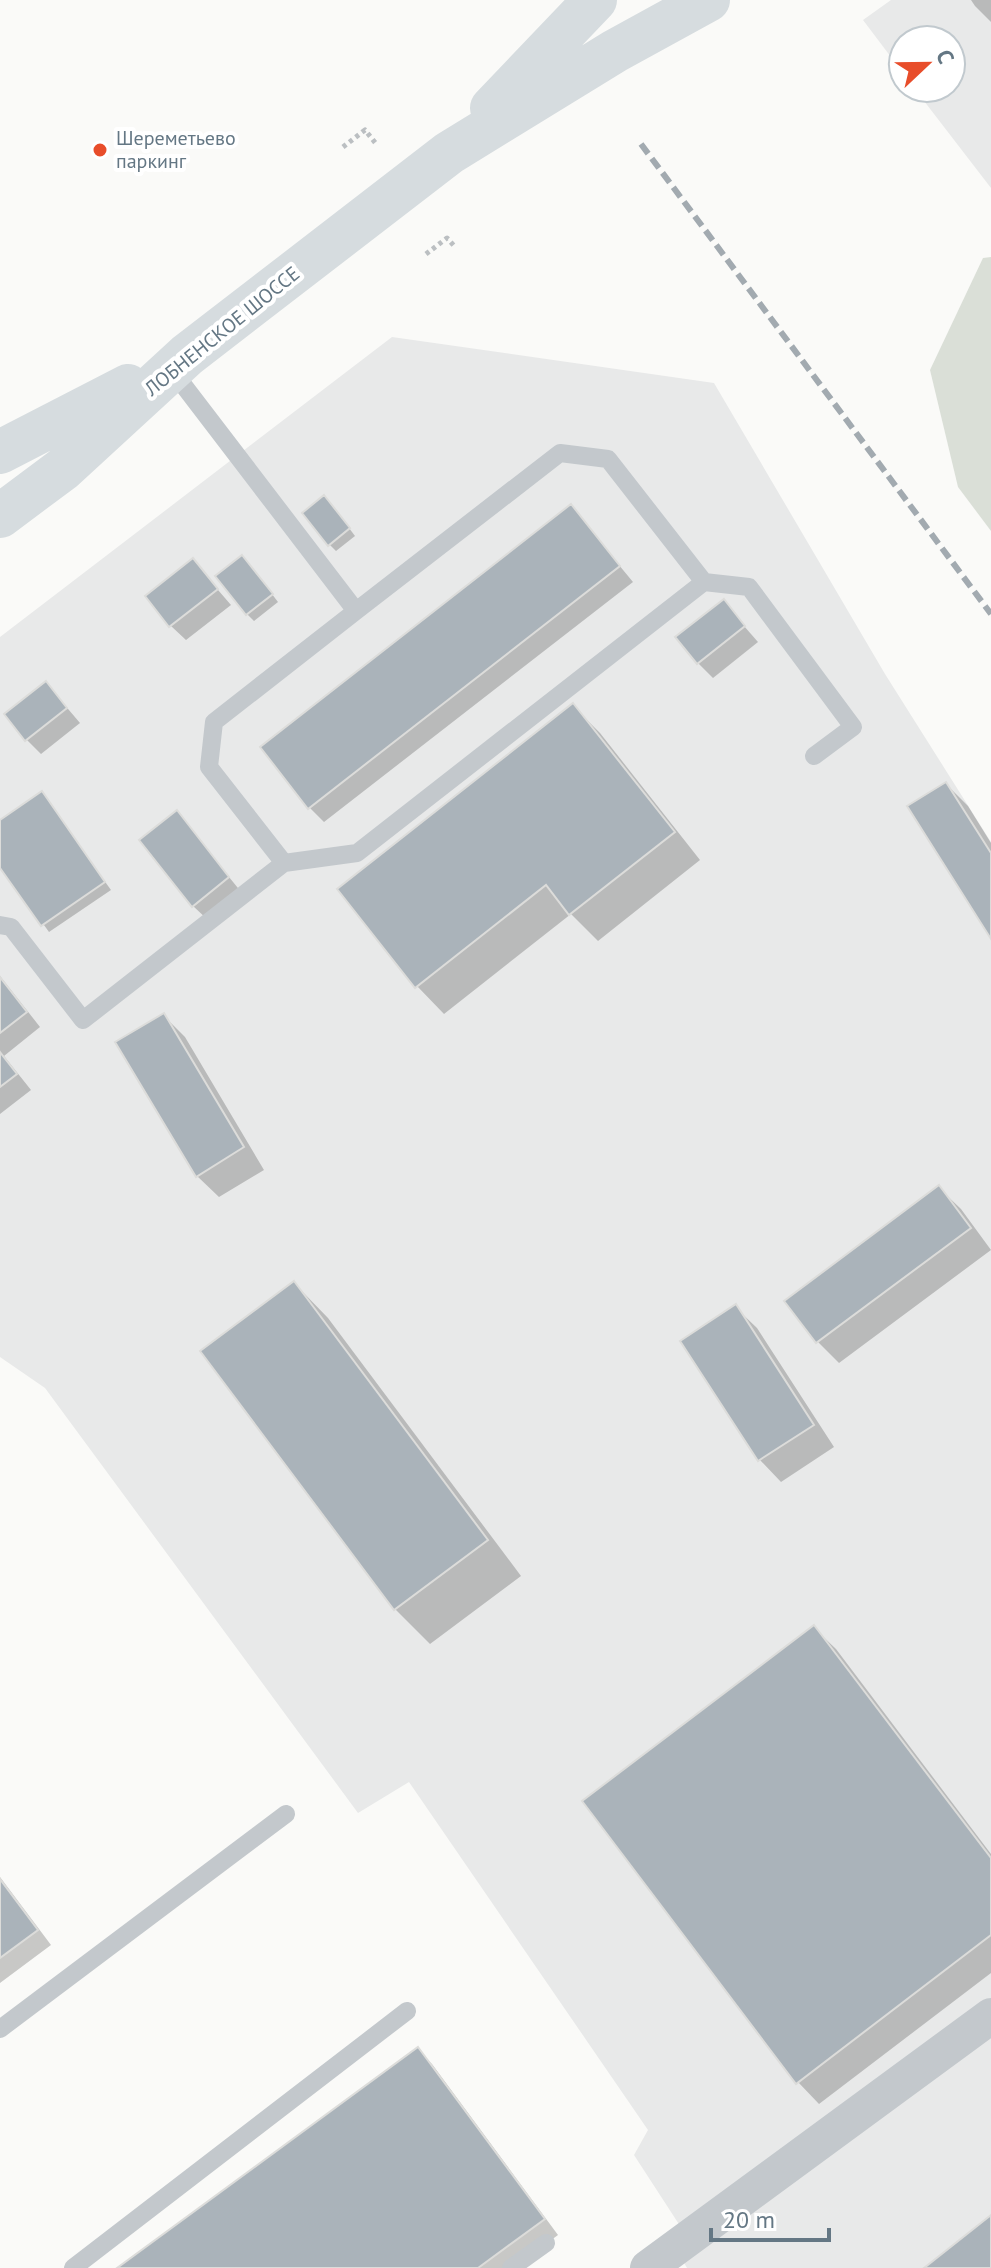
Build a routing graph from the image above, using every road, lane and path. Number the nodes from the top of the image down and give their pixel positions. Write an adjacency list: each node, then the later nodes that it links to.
1 (595, 0): 5 (main road, ЛОБНЕНСКОЕ ШОССЕ)
2 (708, 0): 5 (main road, ЛОБНЕНСКОЕ ШОССЕ)
3 (377, 145): 4 (path)
4 (343, 147)
5 (449, 153): 8 (main road, ЛОБНЕНСКОЕ ШОССЕ)
6 (456, 248): 7 (path)
7 (426, 254)
8 (179, 362): 9 (main road); 10 (main road, ЛОБНЕНСКОЕ ШОССЕ); 12 (lane)
9 (0, 452)
10 (0, 516)
11 (704, 582): 12 (lane); 13 (lane); 14 (lane)
12 (356, 611): 14 (lane)
13 (814, 756)
14 (284, 863): 15 (lane)
15 (0, 925)
16 (286, 1814): 19 (lane)
17 (407, 2011): 21 (lane)
18 (991, 2016): 23 (street)
19 (0, 2029)
20 (546, 2243): 22 (lane)
21 (73, 2268)
22 (511, 2268)
23 (648, 2268)

